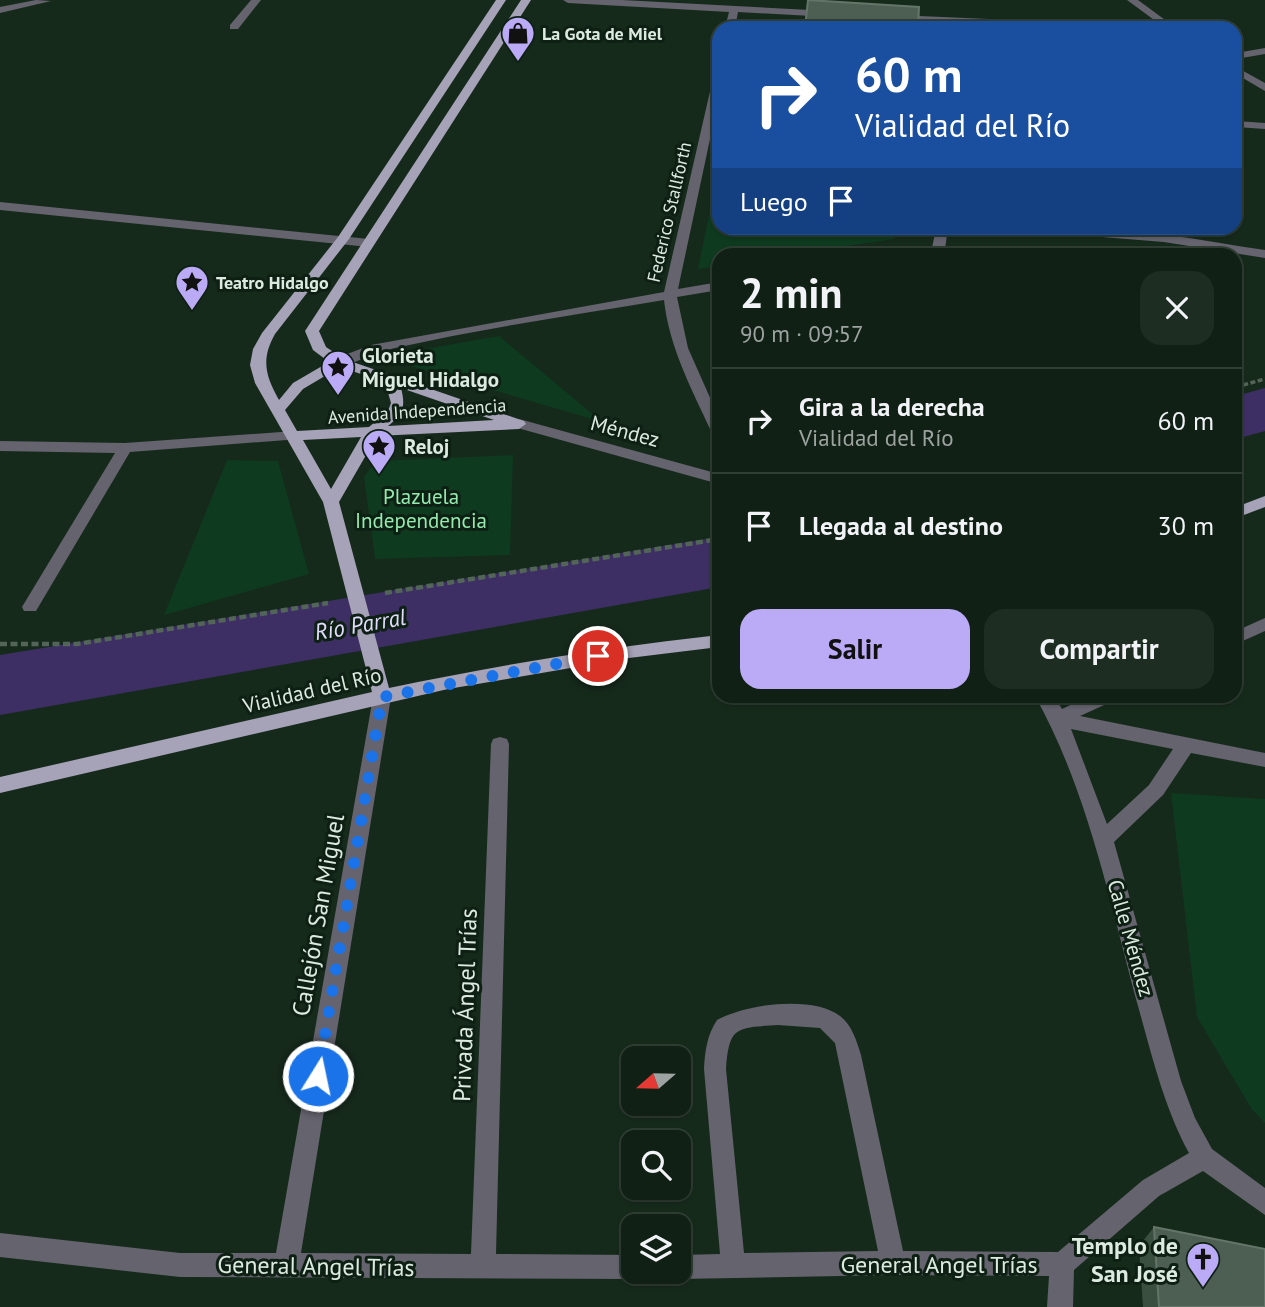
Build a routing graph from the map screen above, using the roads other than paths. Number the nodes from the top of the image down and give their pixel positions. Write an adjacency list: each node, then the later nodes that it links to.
1 (23, 0): 7 (street)
2 (256, 0): 15 (street)
3 (501, 0): 25 (main road)
4 (526, 0): 26 (main road, Avenida Independencia)
5 (568, 0): 9 (street)
6 (1132, 0): 14 (street)
7 (50, 1): 8 (street)
8 (0, 10)
9 (734, 10): 10 (street); 12 (street)
10 (842, 14)
11 (879, 16): 13 (street)
12 (732, 21)
13 (918, 21)
14 (1161, 21)
15 (234, 27)
16 (1265, 51): 17 (street)
17 (1242, 55)
18 (1242, 74): 19 (street)
19 (1265, 88)
20 (712, 105): 31 (street, Federico Stallforth)
21 (1242, 124): 22 (street)
22 (1265, 126)
23 (0, 206): 25 (street)
24 (1174, 235): 27 (street)
25 (343, 239): 26 (street); 34 (main road)
26 (369, 243): 32 (main road, Avenida Independencia)
27 (1236, 248)
28 (1242, 249): 29 (street)
29 (1265, 254)
30 (712, 287): 31 (street)
31 (670, 294): 32 (street); 35 (street, Federico Stallforth)
32 (339, 362): 33 (main road, Avenida Independencia); 34 (main road)
33 (391, 380): 36 (main road, Avenida Independencia); 37 (main road)
34 (276, 411): 38 (main road)
35 (712, 417)
36 (519, 424): 37 (main road, Avenida Independencia); 41 (street, Méndez)
37 (371, 433): 38 (main road, Avenida Independencia); 43 (main road)
38 (295, 436): 40 (street); 43 (main road)
39 (0, 446): 40 (street)
40 (125, 448): 45 (street)
41 (712, 477)
42 (1265, 501): 44 (main road)
43 (331, 502): 49 (main road)
44 (1242, 511)
45 (30, 607)
46 (1265, 624): 47 (street)
47 (1242, 635)
48 (712, 642): 49 (main road, Vialidad del Río)
49 (382, 697): 56 (main road, Vialidad del Río); 63 (street, Callejón San Miguel)
50 (1048, 703): 52 (street, Calle Méndez)
51 (1092, 703): 52 (street)
52 (1058, 719): 54 (street); 57 (street, Calle Méndez)
53 (500, 744): 66 (street, Privada Ángel Trías)
54 (1186, 745): 55 (street); 57 (street)
55 (1265, 760)
56 (0, 785)
57 (1103, 841): 58 (street, Calle Méndez)
58 (1204, 1157): 59 (street); 62 (street, General Angel Trías)
59 (1265, 1203)
60 (0, 1245): 63 (street, General Angel Trías)
61 (893, 1263): 62 (street, General Angel Trías); 64 (street, General Angel Trías); 64 (street)
62 (1062, 1264): 68 (street)
63 (286, 1266): 66 (street, General Angel Trías)
64 (733, 1266): 65 (street, General Angel Trías)
65 (691, 1267)
66 (483, 1268): 67 (street, General Angel Trías)
67 (621, 1268)
68 (1060, 1307)

